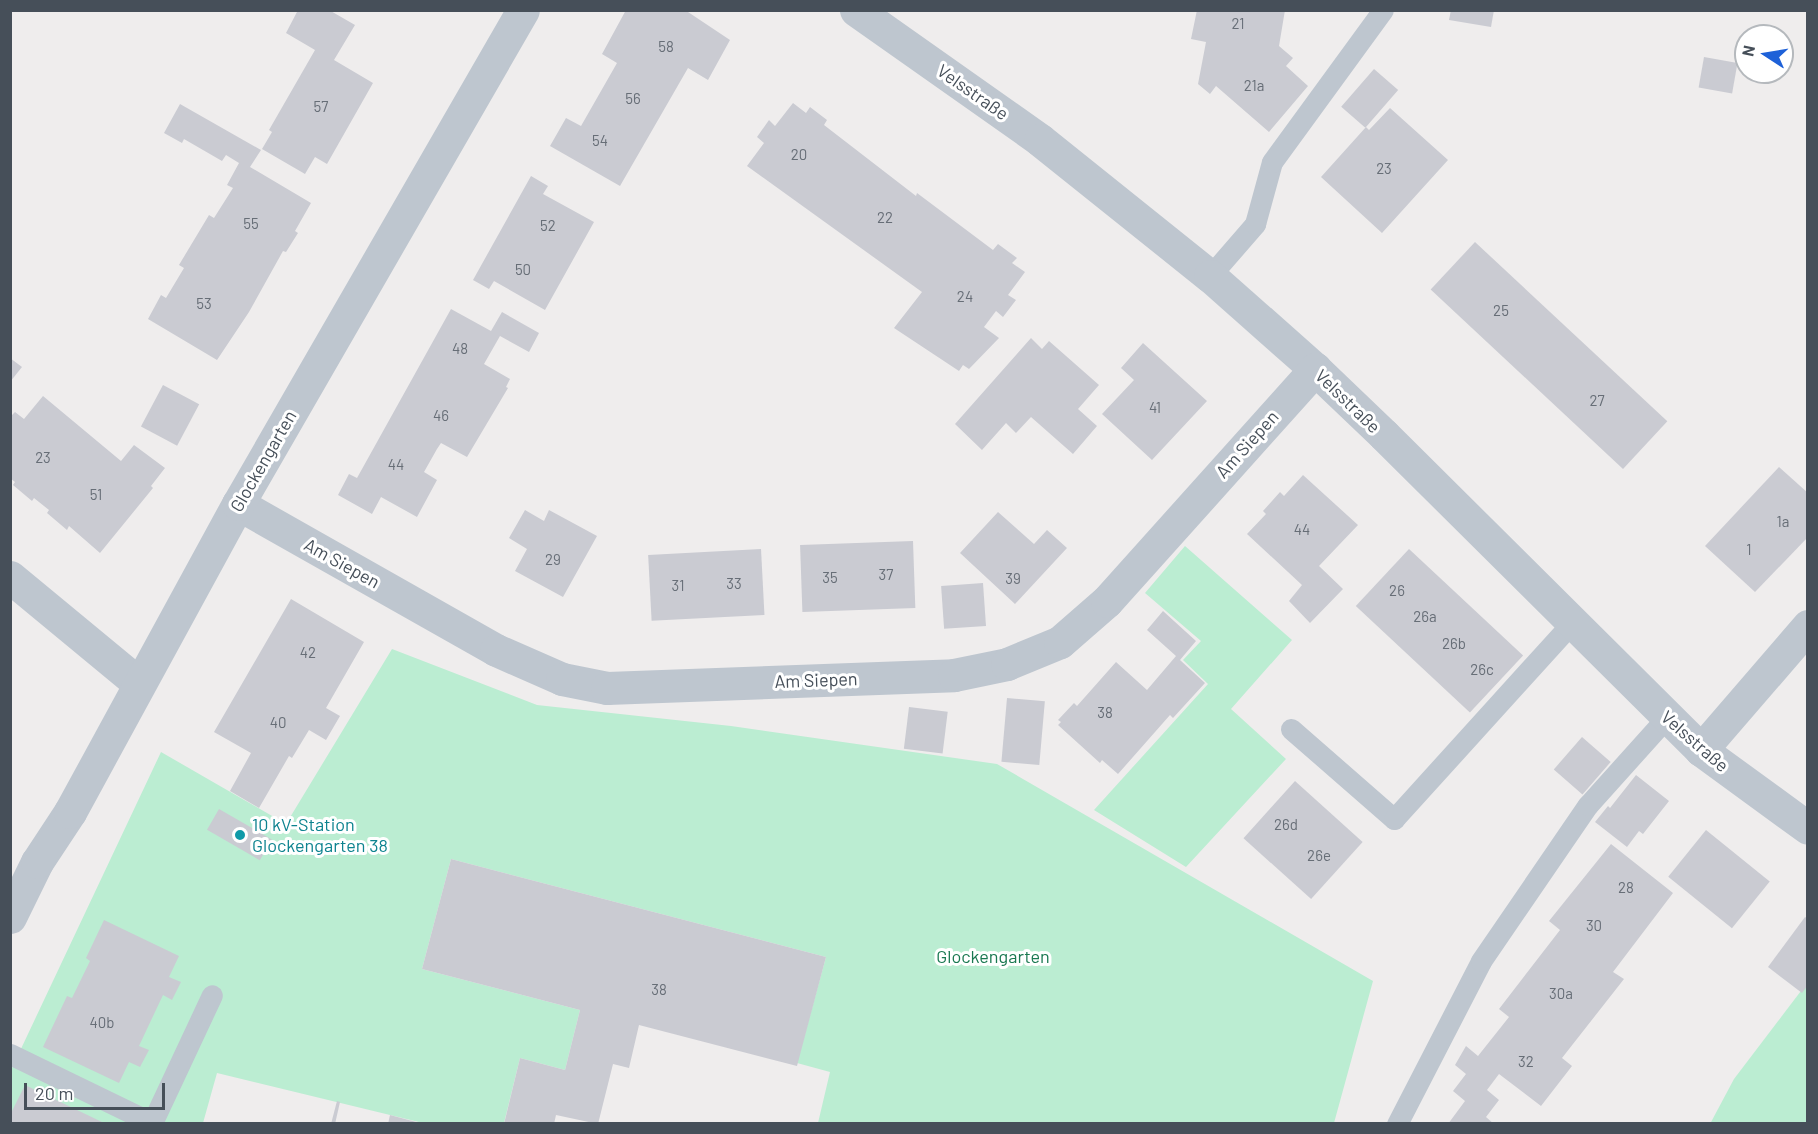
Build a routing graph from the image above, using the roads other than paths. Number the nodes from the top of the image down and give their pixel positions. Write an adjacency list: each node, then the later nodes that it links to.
1 (523, 10): 6 (street, Glockengarten)
2 (856, 10): 4 (street, Velsstraße)
3 (1383, 10): 4 (lane)
4 (1210, 276): 5 (street, Velsstraße)
5 (1316, 369): 6 (street, Am Siepen); 8 (street, Velsstraße)
6 (238, 504): 10 (street, Glockengarten)
7 (10, 577): 10 (street)
8 (1572, 623): 11 (street, Velsstraße); 12 (lane)
9 (1808, 626): 13 (street)
10 (138, 683): 15 (street, Glockengarten)
11 (1667, 717): 13 (street, Velsstraße); 18 (lane)
12 (1291, 729)
13 (1701, 750): 14 (street, Velsstraße)
14 (1808, 828)
15 (10, 917)
16 (212, 995): 17 (lane)
17 (10, 1054)
18 (1397, 1124)

